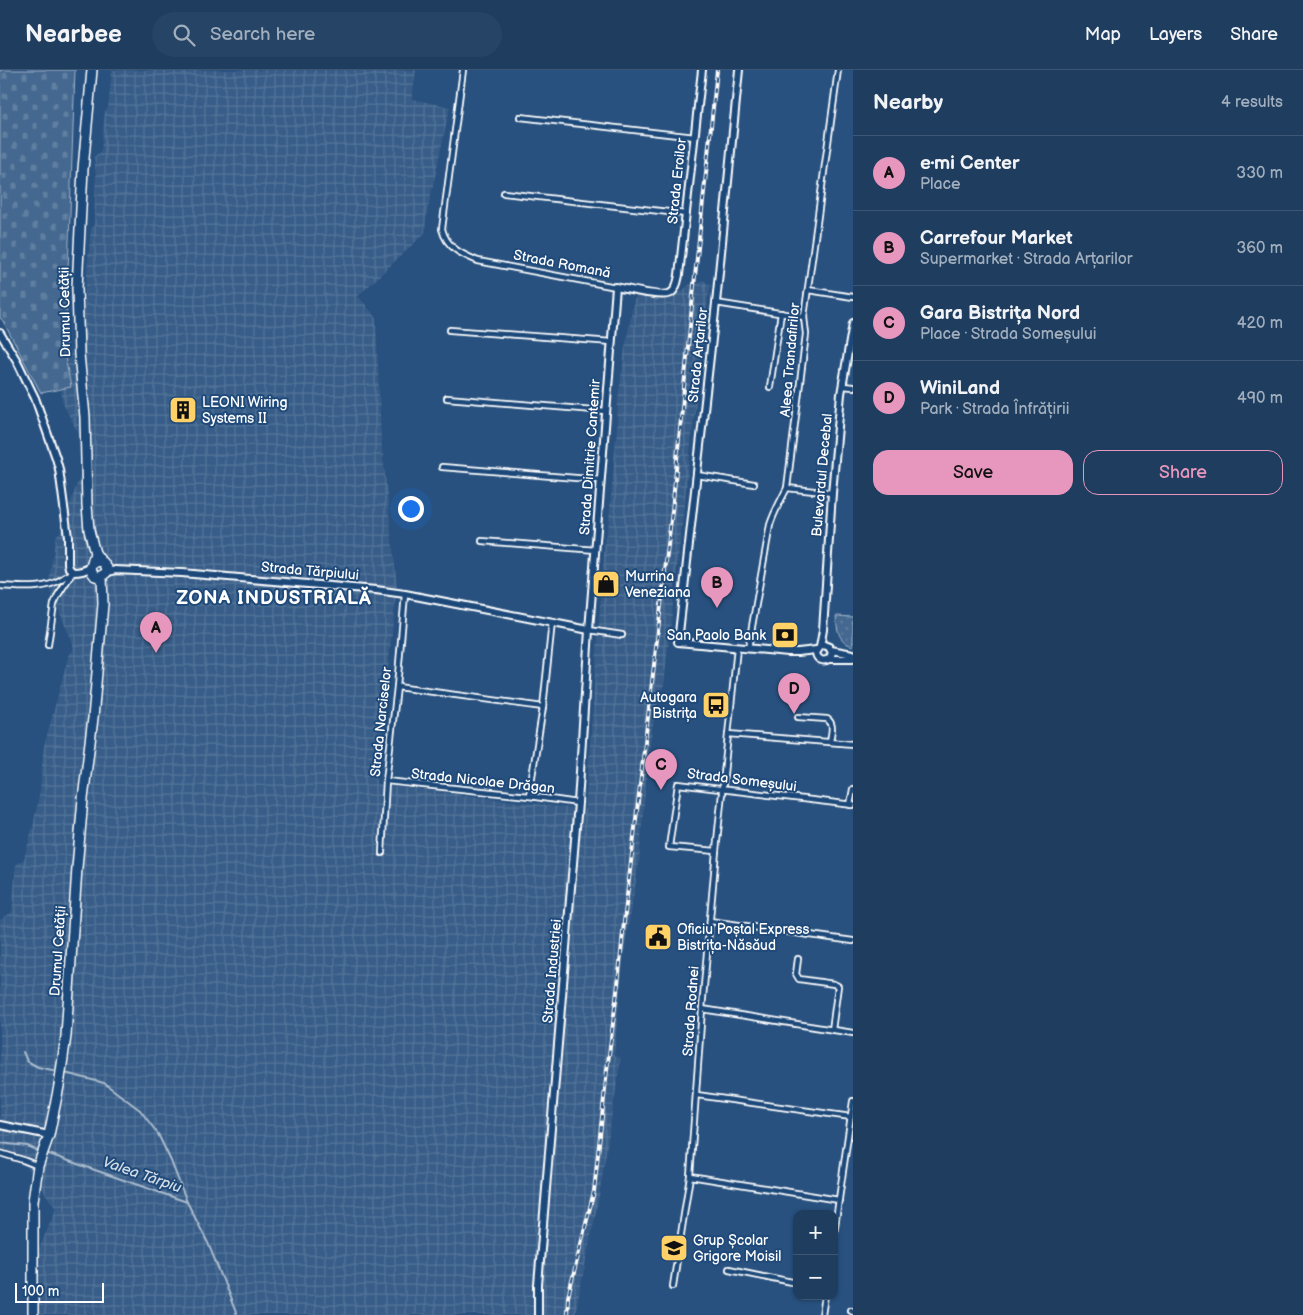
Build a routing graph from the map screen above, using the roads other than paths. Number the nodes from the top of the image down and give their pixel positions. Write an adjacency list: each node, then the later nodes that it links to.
1 (92, 70): 35 (highway, Drumul Cetății)
2 (463, 70): 10 (street, Strada Romană)
3 (702, 70): 7 (street, Strada Eroilor)
4 (739, 70): 14 (street, Strada Arțarilor)
5 (838, 70): 11 (street, Aleea Trandafirilor)
6 (520, 117): 7 (street)
7 (695, 138): 9 (street, Strada Eroilor)
8 (504, 193): 9 (street)
9 (686, 214): 12 (street, Strada Eroilor)
10 (616, 287): 12 (street, Strada Romană); 21 (street, Strada Dimitrie Cantemir)
11 (808, 290): 13 (street); 16 (street, Aleea Trandafirilor)
12 (672, 292)
13 (853, 297)
14 (716, 303): 15 (street); 28 (street, Strada Arțarilor)
15 (781, 313): 16 (street); 23 (street)
16 (804, 317): 31 (street, Aleea Trandafirilor)
17 (853, 323): 20 (street, Bulevardul Decebal)
18 (450, 330): 21 (street)
19 (0, 333): 35 (street)
20 (852, 340): 22 (street, Bulevardul Decebal)
21 (612, 342): 26 (street, Strada Dimitrie Cantemir)
22 (843, 386): 24 (street); 32 (street, Bulevardul Decebal)
23 (770, 387)
24 (853, 387)
25 (447, 398): 26 (street)
26 (606, 411): 29 (street, Strada Dimitrie Cantemir)
27 (442, 467): 29 (street)
28 (697, 475): 30 (street); 42 (street, Strada Arțarilor)
29 (601, 480): 34 (street, Strada Dimitrie Cantemir)
30 (754, 484)
31 (787, 488): 32 (street); 44 (street, Aleea Trandafirilor)
32 (832, 493): 43 (street, Bulevardul Decebal)
33 (482, 541): 34 (street)
34 (596, 550): 39 (street, Strada Dimitrie Cantemir)
35 (93, 570): 36 (street); 37 (street, Strada Tărpiului); 41 (street); 74 (highway, Drumul Cetății)
36 (0, 586)
37 (405, 594): 38 (street, Strada Tărpiului); 50 (street, Strada Narciselor)
38 (552, 622): 39 (street, Strada Tărpiului); 51 (street)
39 (589, 630): 40 (street); 60 (street, Strada Industriei)
40 (622, 635)
41 (48, 645)
42 (737, 648): 44 (street); 53 (street, Strada Rodnei)
43 (823, 648): 45 (street); 46 (street); 47 (street); 48 (street, Bulevardul Decebal)
44 (748, 649): 45 (street)
45 (798, 652): 47 (street)
46 (853, 654)
47 (818, 658): 48 (street)
48 (829, 659): 49 (street)
49 (853, 660)
50 (397, 687): 51 (street); 56 (street, Strada Narciselor)
51 (543, 707): 59 (street)
52 (798, 717): 54 (street)
53 (728, 734): 54 (street); 57 (street, Strada Rodnei)
54 (830, 742): 55 (street)
55 (853, 744)
56 (386, 781): 59 (street, Strada Nicolae Drăgan); 62 (street, Strada Narciselor)
57 (723, 790): 61 (street, Strada Someșului); 63 (street, Strada Rodnei); 63 (street, Strada Someșului)
58 (853, 790): 61 (street)
59 (529, 796): 60 (street, Strada Nicolae Drăgan)
60 (578, 803): 85 (street, Strada Industriei)
61 (852, 805)
62 (382, 852)
63 (716, 852): 64 (street, Strada Rodnei)
64 (710, 921): 65 (street); 67 (street, Strada Rodnei)
65 (853, 942)
66 (798, 959): 68 (street)
67 (702, 1009): 68 (street); 70 (street, Strada Rodnei)
68 (832, 1030): 69 (street)
69 (853, 1033)
70 (696, 1095): 72 (street); 77 (street, Strada Rodnei)
71 (853, 1102): 72 (street)
72 (851, 1117): 78 (street)
73 (0, 1126): 74 (street)
74 (47, 1139): 76 (highway, Drumul Cetății)
75 (0, 1153): 76 (street)
76 (38, 1166): 84 (highway, Drumul Cetății)
77 (690, 1176): 78 (street); 82 (street, Strada Rodnei)
78 (839, 1200): 79 (street)
79 (838, 1210)
80 (729, 1269): 81 (street)
81 (793, 1282)
82 (673, 1286)
83 (824, 1300): 86 (street)
84 (32, 1315)
85 (538, 1315)
86 (822, 1315)

